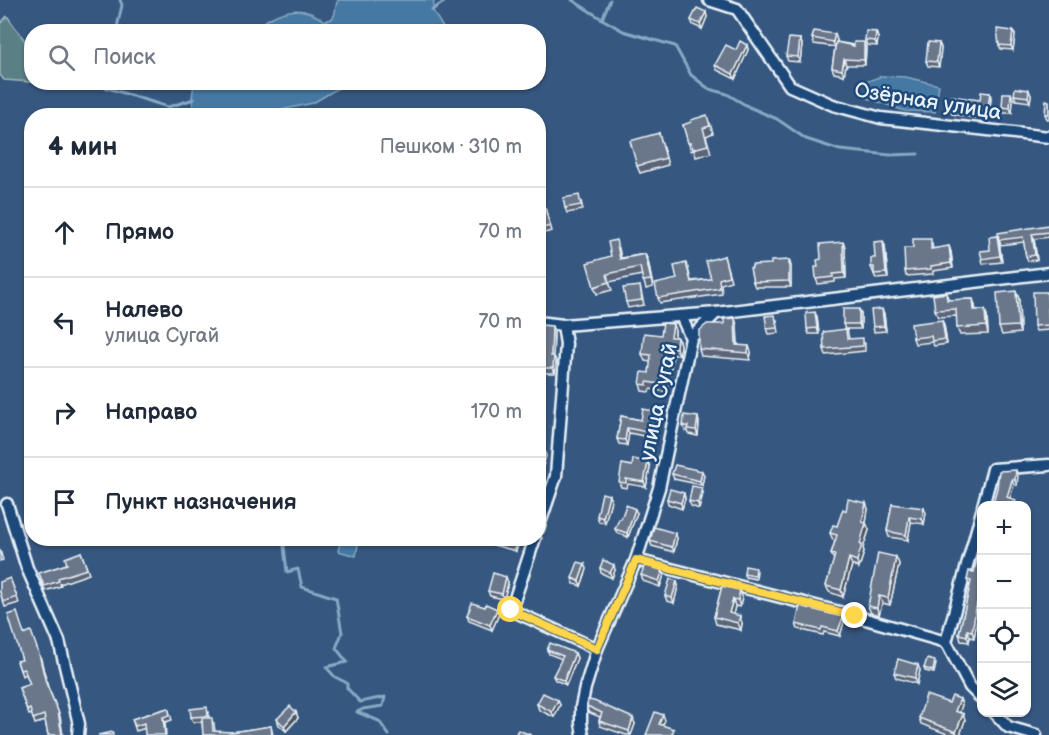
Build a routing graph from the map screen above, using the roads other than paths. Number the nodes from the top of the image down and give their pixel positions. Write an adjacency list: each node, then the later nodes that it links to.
1 (709, 0): 2 (street, Озёрная улица)
2 (1049, 138)
3 (1049, 273): 4 (street)
4 (716, 313): 5 (street); 8 (street, улица Сугай)
5 (681, 315): 7 (street); 8 (street)
6 (546, 323): 7 (street)
7 (563, 325): 12 (street)
8 (691, 338): 15 (street, улица Сугай)
9 (1049, 465): 10 (street)
10 (984, 501)
11 (7, 504): 20 (street)
12 (546, 505)
13 (977, 526): 16 (street)
14 (532, 546): 17 (street)
15 (636, 560): 16 (street); 17 (street, улица Сугай)
16 (946, 642): 18 (street)
17 (597, 649): 21 (street, улица Сугай)
18 (977, 695)
19 (999, 717): 22 (street)
20 (78, 735)
21 (583, 735)
22 (1036, 735)

